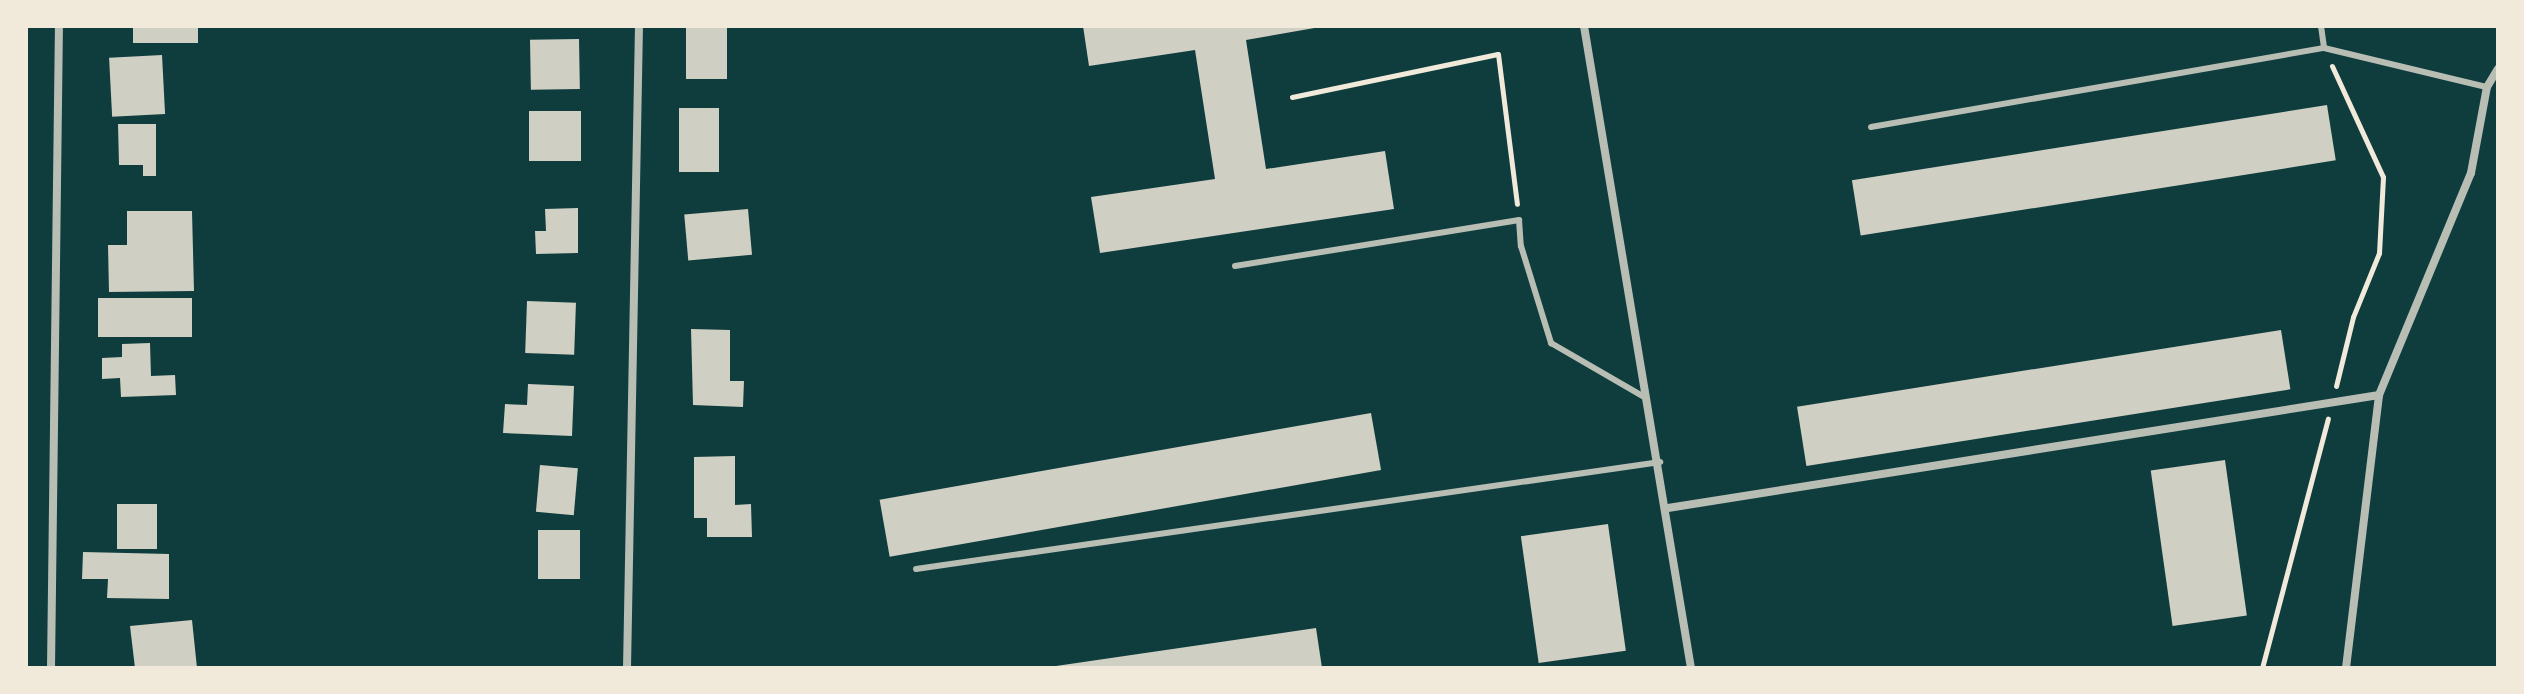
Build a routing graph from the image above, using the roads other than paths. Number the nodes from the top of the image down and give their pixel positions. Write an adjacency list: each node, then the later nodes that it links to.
1 (59, 26): 15 (street)
2 (639, 26): 16 (street)
3 (1584, 26): 11 (street)
4 (2321, 26): 5 (lane)
5 (2324, 48): 7 (lane); 8 (lane)
6 (2498, 69): 7 (street)
7 (2487, 87): 10 (street)
8 (1871, 127)
9 (1235, 266): 11 (lane)
10 (2379, 395): 13 (street); 18 (street)
11 (1649, 400): 12 (street)
12 (1660, 462): 13 (street); 14 (lane)
13 (1668, 508): 17 (street)
14 (916, 569)
15 (51, 668)
16 (627, 668)
17 (1691, 668)
18 (2346, 668)

